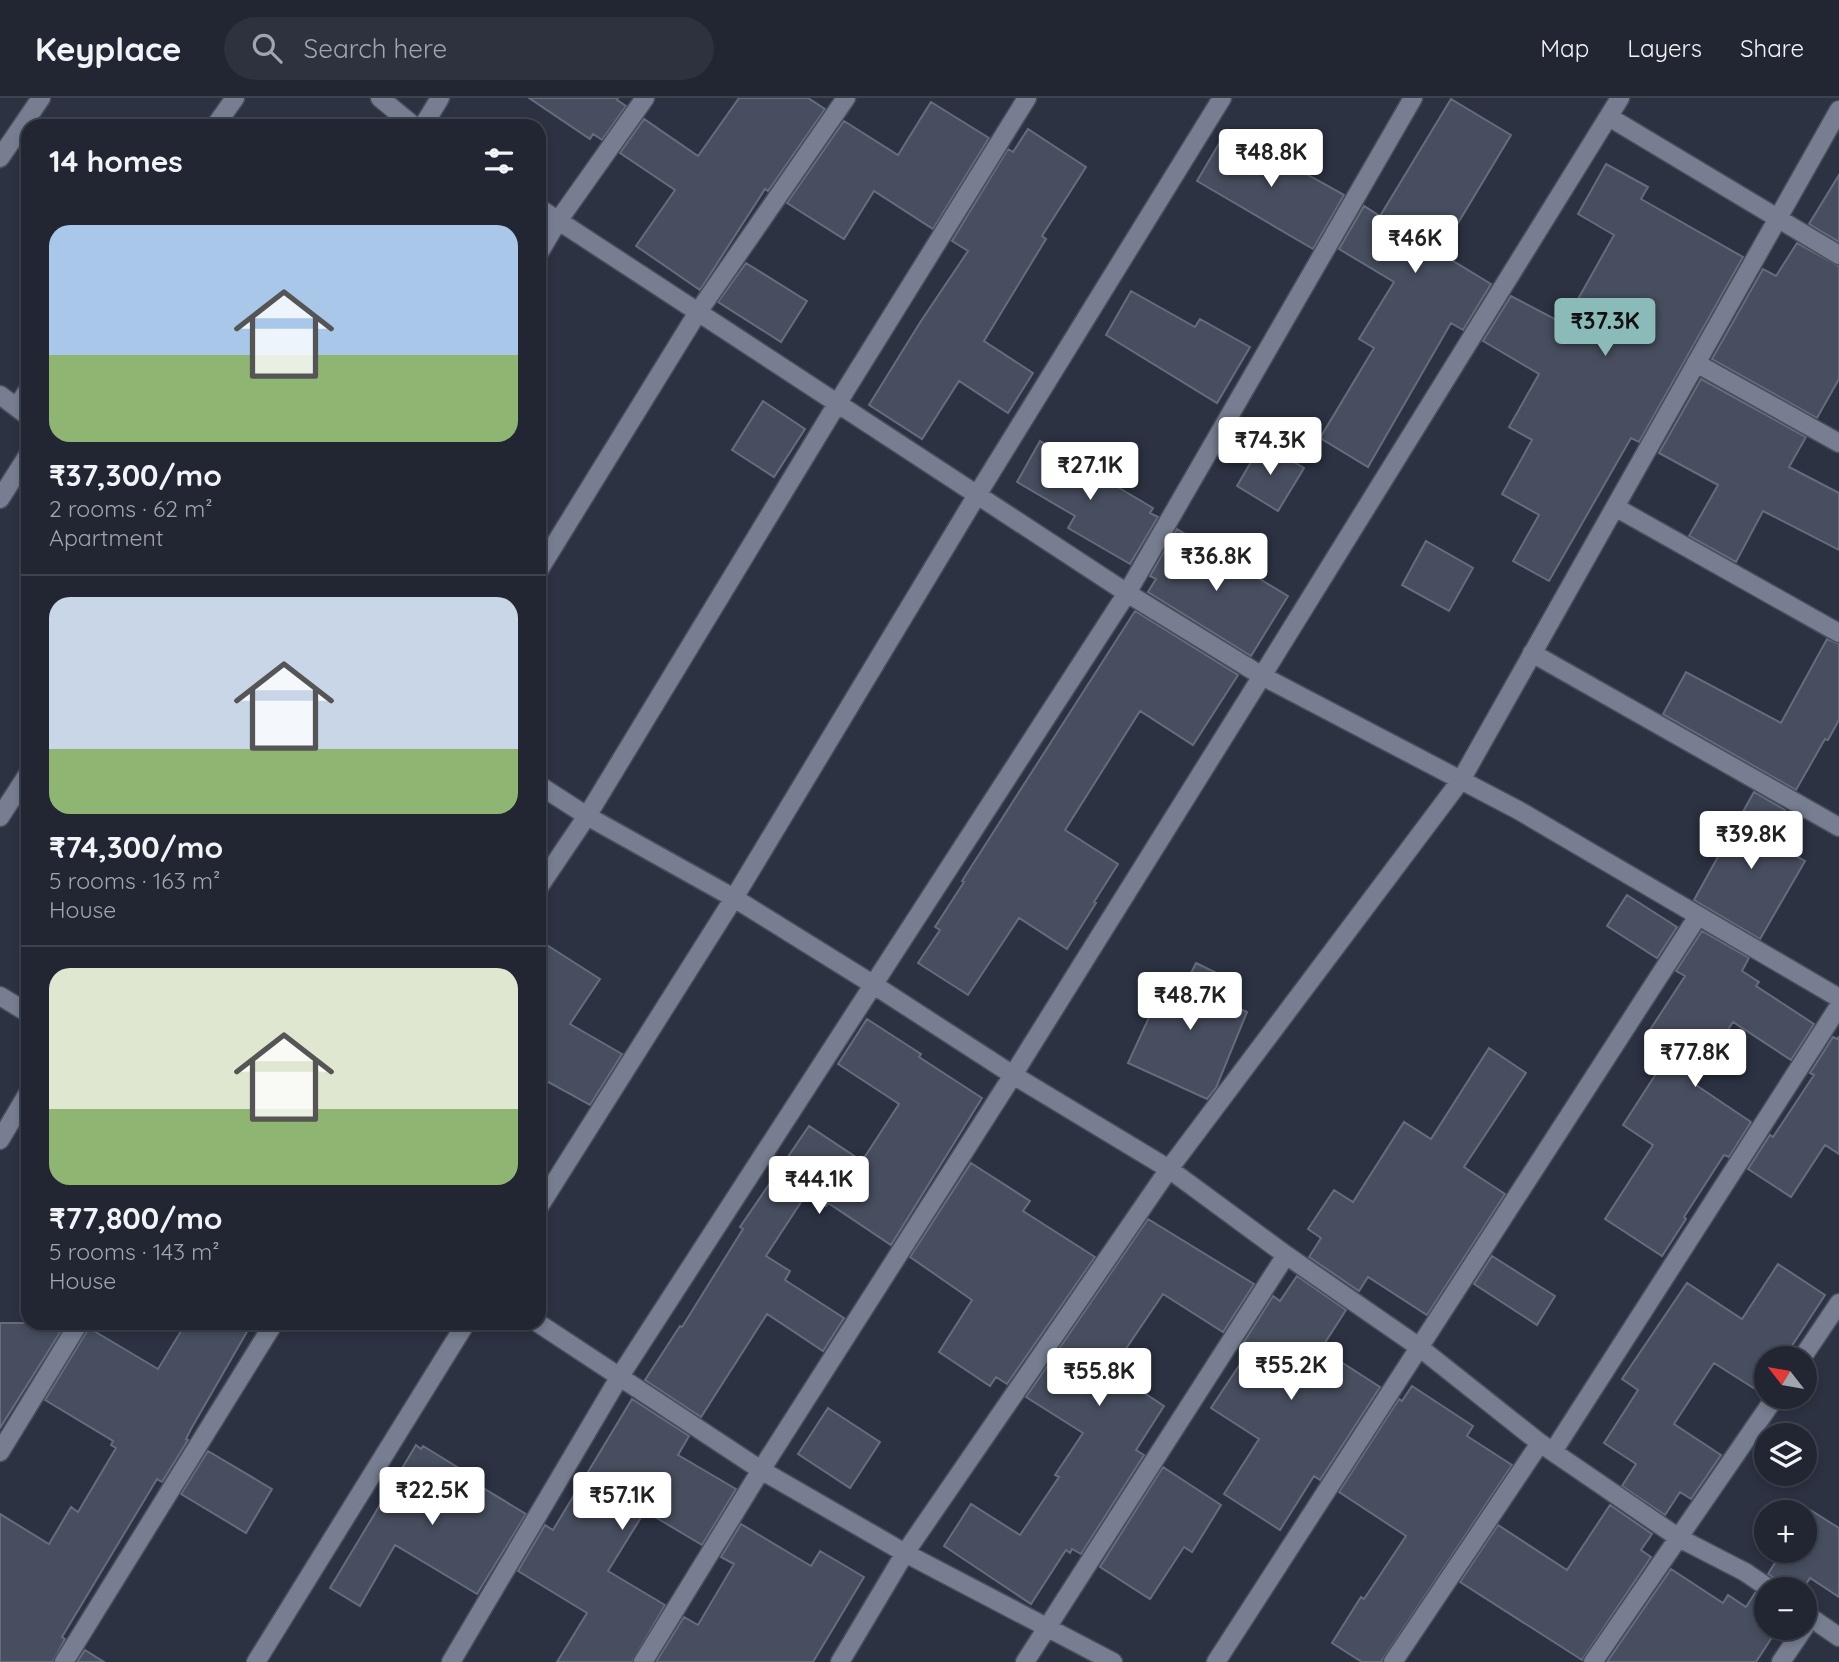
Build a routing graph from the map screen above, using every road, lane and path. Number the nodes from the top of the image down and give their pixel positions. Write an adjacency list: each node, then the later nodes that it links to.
1 (41, 98): 13 (street)
2 (235, 98): 14 (street)
3 (380, 98): 15 (street)
4 (440, 98): 16 (street)
5 (645, 98): 21 (street)
6 (846, 98): 24 (street)
7 (1027, 98): 27 (street)
8 (1222, 98): 31 (street)
9 (1413, 98): 35 (street)
10 (1620, 98): 12 (street)
11 (1839, 110): 20 (street)
12 (1609, 117): 20 (street); 38 (street)
13 (27, 119)
14 (220, 119)
15 (406, 119)
16 (427, 119)
17 (21, 127): 18 (street)
18 (0, 158)
19 (546, 213): 21 (street)
20 (1777, 219): 23 (street); 25 (street)
21 (558, 221): 22 (street); 24 (street)
22 (546, 241)
23 (1839, 255)
24 (698, 312): 27 (street); 34 (street)
25 (1696, 363): 29 (street); 33 (street)
26 (0, 394): 28 (street)
27 (837, 404): 31 (street); 42 (street)
28 (21, 410)
29 (1839, 443)
30 (21, 466): 32 (street)
31 (977, 495): 35 (street); 46 (street)
32 (0, 499)
33 (1615, 507): 36 (street); 37 (street)
34 (546, 559)
35 (1127, 593): 38 (street); 48 (street)
36 (1839, 633)
37 (1532, 653): 39 (street); 44 (street)
38 (1262, 676): 39 (street); 53 (street)
39 (1461, 779): 47 (street); 56 (street)
40 (21, 785): 43 (street)
41 (546, 790): 42 (street)
42 (587, 816): 45 (street); 46 (street)
43 (0, 817)
44 (1839, 827)
45 (546, 877)
46 (734, 898): 48 (street); 57 (street)
47 (1698, 916): 50 (street); 65 (street)
48 (873, 985): 53 (street); 66 (street)
49 (0, 996): 52 (street)
50 (1839, 998)
51 (1839, 1006): 68 (street)
52 (21, 1009)
53 (1013, 1075): 56 (street); 70 (street)
54 (21, 1105): 55 (street)
55 (0, 1140)
56 (1169, 1169): 58 (street); 72 (street)
57 (546, 1196)
58 (1286, 1255): 65 (street); 75 (street)
59 (1839, 1303): 64 (street)
60 (546, 1328): 66 (street)
61 (75, 1330): 69 (street)
62 (270, 1330): 78 (street)
63 (462, 1330): 79 (street)
64 (1810, 1346)
65 (1419, 1347): 68 (street); 85 (street)
66 (620, 1376): 70 (street); 80 (street)
67 (1767, 1409): 71 (street)
68 (1547, 1446): 71 (street); 86 (street)
69 (0, 1452)
70 (761, 1470): 72 (street); 81 (street)
71 (1679, 1538): 73 (street); 87 (street)
72 (905, 1553): 75 (street); 82 (street)
73 (1754, 1578)
74 (1817, 1626): 76 (street)
75 (1047, 1627): 83 (street); 84 (street)
76 (1839, 1637)
77 (1794, 1640): 88 (street)
78 (64, 1662)
79 (256, 1662)
80 (450, 1662)
81 (643, 1662)
82 (840, 1662)
83 (1025, 1662)
84 (1113, 1662)
85 (1216, 1662)
86 (1393, 1662)
87 (1593, 1662)
88 (1781, 1662)

